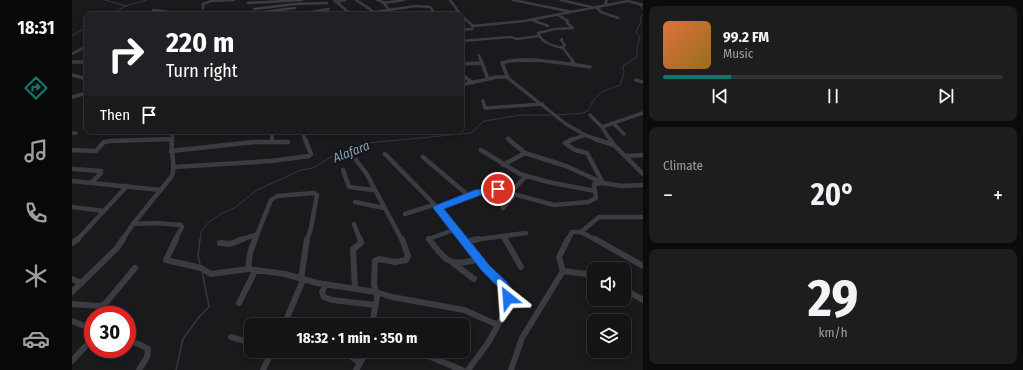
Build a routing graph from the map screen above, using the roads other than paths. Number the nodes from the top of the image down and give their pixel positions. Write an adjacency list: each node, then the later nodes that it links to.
1 (210, 0): 2 (street); 19 (street)
2 (234, 0)
3 (302, 0): 12 (street)
4 (345, 0): 13 (street)
5 (356, 0): 31 (street)
6 (377, 0): 14 (street)
7 (404, 0): 14 (street)
8 (450, 0): 33 (street)
9 (513, 0): 34 (street)
10 (561, 0): 21 (street)
11 (607, 0): 15 (street); 17 (street)
12 (247, 1): 22 (street)
13 (335, 1): 30 (street)
14 (383, 3): 25 (street)
15 (621, 3): 17 (street); 18 (street)
16 (327, 4): 22 (street)
17 (608, 5): 21 (street)
18 (643, 5)
19 (203, 8)
20 (295, 8): 28 (street)
21 (599, 8): 34 (street); 37 (street)
22 (254, 9): 27 (street)
23 (329, 9): 29 (street)
24 (153, 10): 26 (street)
25 (389, 10): 31 (street); 32 (street)
26 (170, 12)
27 (255, 12)
28 (269, 12)
29 (311, 12)
30 (349, 12)
31 (374, 12)
32 (434, 12)
33 (459, 12)
34 (573, 12): 35 (street)
35 (557, 15): 38 (street); 42 (street)
36 (464, 18): 39 (street)
37 (618, 18)
38 (531, 19): 39 (street); 40 (street)
39 (473, 26): 41 (street)
40 (548, 26)
41 (464, 29)
42 (539, 36): 44 (street); 46 (street)
43 (562, 39): 46 (street)
44 (464, 41)
45 (84, 48): 47 (street)
46 (563, 48): 53 (street)
47 (72, 54)
48 (479, 55): 51 (street)
49 (72, 62): 50 (street)
50 (84, 62)
51 (481, 63): 52 (street); 59 (street)
52 (464, 64)
53 (574, 64): 54 (street); 57 (street)
54 (590, 67)
55 (72, 75): 58 (street)
56 (464, 76): 62 (street)
57 (508, 77): 59 (street); 67 (street)
58 (84, 78)
59 (488, 79): 62 (street)
60 (636, 80): 61 (street)
61 (643, 82)
62 (473, 83): 63 (street)
63 (464, 84)
64 (84, 94): 65 (street)
65 (72, 97)
66 (483, 101): 67 (street)
67 (543, 104): 76 (street)
68 (643, 113): 70 (street)
69 (590, 115): 71 (street)
70 (613, 123): 71 (street); 75 (street)
71 (602, 127): 81 (street)
72 (173, 134): 77 (street)
73 (272, 134): 79 (street)
74 (303, 134): 92 (street)
75 (624, 134)
76 (585, 135): 81 (street); 99 (street)
77 (172, 139): 82 (street); 84 (street)
78 (508, 139): 85 (street)
79 (272, 141): 80 (street); 84 (street)
80 (288, 142)
81 (614, 144): 88 (street)
82 (72, 150)
83 (481, 150): 91 (street)
84 (171, 151): 92 (street)
85 (525, 153): 91 (street); 99 (street)
86 (385, 154): 109 (street)
87 (643, 155): 88 (street)
88 (625, 156): 95 (street)
89 (423, 157): 106 (street)
90 (356, 160): 103 (street)
91 (503, 165): 96 (street)
92 (174, 168): 102 (street)
93 (72, 169): 98 (street)
94 (343, 170): 103 (street)
95 (643, 174)
96 (526, 176): 104 (street); 105 (street)
97 (72, 181): 98 (street)
98 (92, 182): 101 (street)
99 (603, 183): 100 (street); 104 (street)
100 (643, 185)
101 (127, 186): 102 (street); 112 (street)
102 (161, 190): 115 (street)
103 (373, 190): 110 (street)
104 (595, 191): 105 (street)
105 (512, 194): 106 (street); 111 (street)
106 (469, 196): 109 (street)
107 (355, 202): 110 (street)
108 (72, 207): 112 (street)
109 (436, 207): 113 (street); 117 (street)
110 (384, 208): 141 (street)
111 (503, 208)
112 (104, 211): 123 (street)
113 (405, 214)
114 (643, 217): 118 (street)
115 (133, 224): 130 (street); 137 (street)
116 (354, 224): 139 (street)
117 (456, 229): 122 (street); 126 (street)
118 (581, 232): 127 (street); 132 (street)
119 (526, 233): 121 (street)
120 (258, 234): 124 (street); 130 (street); 135 (street)
121 (503, 236): 122 (street); 128 (street)
122 (465, 242): 125 (street)
123 (72, 243)
124 (220, 243)
125 (479, 259): 126 (street); 150 (street)
126 (453, 263): 136 (street)
127 (643, 266)
128 (520, 267)
129 (135, 268): 145 (street)
130 (248, 269): 131 (street)
131 (255, 271): 135 (street); 144 (street)
132 (563, 271): 133 (street); 167 (street)
133 (587, 274)
134 (72, 279): 137 (street)
135 (302, 279): 138 (street); 147 (street)
136 (474, 279)
137 (82, 283): 140 (street)
138 (326, 284): 139 (street); 146 (street)
139 (355, 289): 141 (street)
140 (72, 292)
141 (376, 292): 146 (street); 150 (street)
142 (631, 293): 143 (street)
143 (643, 300)
144 (239, 303)
145 (72, 304)
146 (375, 305): 148 (street)
147 (287, 318)
148 (373, 318)
149 (72, 321): 151 (street)
150 (498, 325): 166 (street)
151 (84, 326)
152 (231, 337): 153 (street)
153 (244, 341)
154 (136, 343): 162 (street)
155 (84, 348): 160 (street)
156 (269, 358): 163 (street)
157 (353, 358): 161 (street)
158 (363, 358): 161 (street)
159 (433, 358): 165 (street)
160 (72, 361)
161 (360, 363): 164 (street)
162 (139, 370)
163 (263, 370)
164 (356, 370)
165 (462, 370)
166 (468, 370)
167 (511, 370)

